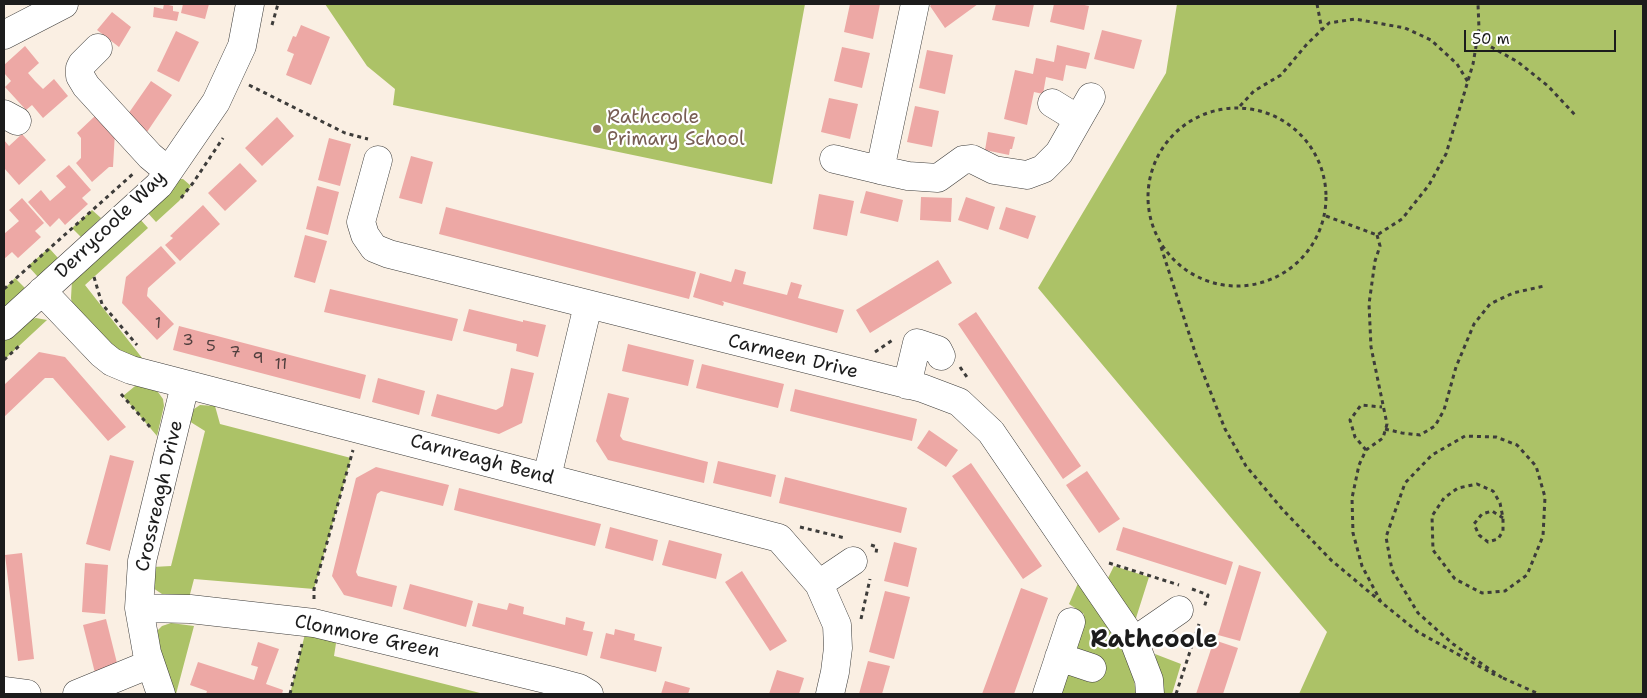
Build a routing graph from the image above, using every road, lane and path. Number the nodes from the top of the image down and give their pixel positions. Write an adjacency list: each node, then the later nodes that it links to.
1 (64, 4): 7 (street)
2 (250, 4): 10 (street, Derrycoole Way)
3 (915, 4): 17 (street)
4 (1317, 4): 6 (path)
5 (1478, 4): 8 (path)
6 (1322, 30): 11 (path); 13 (path)
7 (4, 34)
8 (1477, 39): 11 (path); 14 (path)
9 (98, 48): 18 (street)
10 (230, 73): 16 (path); 18 (street, Derrycoole Way)
11 (1468, 82): 20 (path)
12 (1052, 103): 17 (street)
13 (1239, 107): 19 (path); 21 (path)
14 (1577, 118)
15 (834, 159): 17 (street)
16 (378, 160): 25 (street, Carmeen Drive)
17 (880, 170)
18 (168, 171): 24 (street, Derrycoole Way)
19 (1326, 216): 20 (path); 21 (path)
20 (1377, 234): 32 (path)
21 (1160, 244): 41 (path)
22 (94, 277): 28 (path)
23 (1544, 286): 34 (path)
24 (42, 291): 26 (street, Derrycoole Way); 28 (street, Carnreagh Bend)
25 (588, 306): 30 (street, Carmeen Drive); 37 (street)
26 (4, 326)
27 (941, 356): 30 (street)
28 (156, 378): 29 (street, Carnreagh Bend)
29 (185, 385): 33 (street, Carnreagh Bend); 35 (street, Crossreagh Drive)
30 (907, 385): 46 (street, Carmeen Drive)
31 (121, 394): 35 (path)
32 (1382, 407): 34 (path); 36 (path)
33 (358, 428): 37 (street, Carnreagh Bend); 44 (path)
34 (1386, 429): 36 (path)
35 (170, 450): 42 (street, Crossreagh Drive)
36 (1366, 450): 41 (path)
37 (547, 477): 40 (street, Carnreagh Bend)
38 (1503, 518): 38 (path); 50 (path)
39 (853, 561): 40 (street)
40 (819, 584): 57 (street, Carnreagh Bend)
41 (1381, 602): 50 (path)
42 (139, 608): 44 (street, Clonmore Green); 48 (street, Crossreagh Drive)
43 (1179, 610): 46 (street)
44 (310, 622): 55 (path); 56 (street, Clonmore Green)
45 (1071, 622): 47 (street)
46 (1134, 640): 59 (street, Carmeen Drive)
47 (1060, 657): 49 (street); 58 (street)
48 (150, 664): 53 (street); 54 (street, Crossreagh Drive)
49 (1092, 668)
50 (1504, 679): 60 (path)
51 (4, 691): 52 (street)
52 (27, 694)
53 (77, 694)
54 (161, 694)
55 (290, 694)
56 (590, 694)
57 (830, 694)
58 (1047, 694)
59 (1150, 694)
60 (1539, 694)

